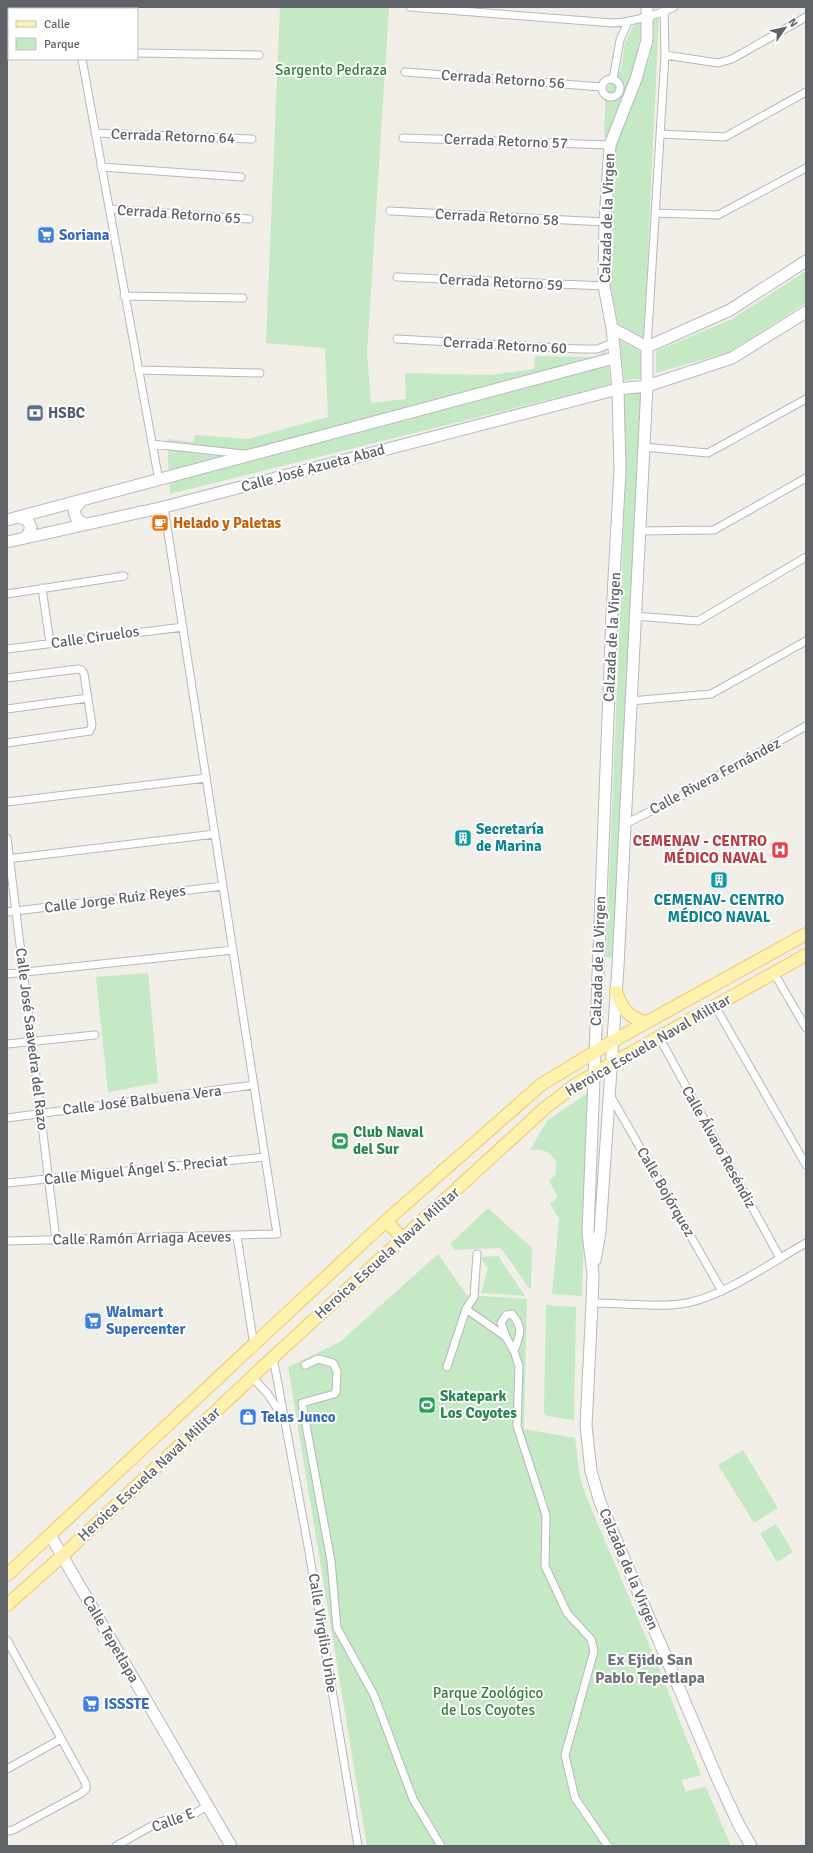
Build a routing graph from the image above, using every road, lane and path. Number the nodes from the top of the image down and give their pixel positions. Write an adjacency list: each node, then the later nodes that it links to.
1 (410, 7): 6 (street)
2 (674, 7): 3 (street)
3 (664, 10): 4 (street); 9 (street, Calzada de la Virgen)
4 (647, 11): 6 (street); 19 (main road, Calzada de la Virgen)
5 (806, 17): 9 (street)
6 (628, 22): 12 (street)
7 (138, 53): 8 (street)
8 (259, 55)
9 (665, 55): 16 (street, Calzada de la Virgen)
10 (82, 60): 15 (street)
11 (405, 72): 13 (street, Cerrada Retorno 56)
12 (613, 79): 13 (street); 13 (street)
13 (602, 87)
14 (806, 92): 16 (street)
15 (94, 133): 18 (street, Cerrada Retorno 64); 20 (street)
16 (660, 134): 25 (street, Calzada de la Virgen)
17 (403, 138): 19 (street, Cerrada Retorno 57)
18 (252, 139)
19 (610, 145): 27 (main road, Calzada de la Virgen)
20 (101, 167): 22 (street); 23 (street)
21 (806, 168): 25 (street)
22 (241, 177)
23 (109, 210): 26 (street, Cerrada Retorno 65); 31 (street)
24 (390, 211): 27 (street, Cerrada Retorno 58)
25 (655, 213): 37 (street, Calzada de la Virgen)
26 (249, 219)
27 (605, 222): 30 (main road, Calzada de la Virgen)
28 (806, 261): 37 (main road)
29 (397, 277): 30 (street, Cerrada Retorno 59)
30 (604, 286): 34 (main road, Calzada de la Virgen)
31 (124, 296): 32 (street); 39 (street)
32 (243, 298)
33 (806, 312): 41 (main road, Calle José Azueta Abad)
34 (612, 328): 36 (main road, Calzada de la Virgen); 37 (main road)
35 (397, 339): 36 (street, Cerrada Retorno 60)
36 (613, 343): 38 (main road, Calzada de la Virgen)
37 (647, 347): 41 (main road, Calzada de la Virgen)
38 (614, 358): 42 (main road, Calzada de la Virgen); 46 (main road, Calle José Azueta Abad)
39 (138, 370): 40 (street); 44 (street)
40 (260, 373)
41 (647, 386): 42 (main road, Calle José Azueta Abad); 45 (main road, Calzada de la Virgen)
42 (618, 389): 50 (main road, Calle José Azueta Abad); 96 (main road, Calzada de la Virgen)
43 (806, 399): 45 (street)
44 (152, 444): 46 (street); 48 (street)
45 (644, 447): 54 (main road, Calzada de la Virgen)
46 (252, 455): 48 (main road, Calle José Azueta Abad)
47 (806, 478): 54 (street)
48 (159, 480): 49 (main road, Calle José Azueta Abad)
49 (81, 501): 51 (main road, Calle José Azueta Abad); 53 (main road)
50 (164, 507): 53 (main road, Calle José Azueta Abad); 62 (street)
51 (19, 517): 52 (main road, Calle José Azueta Abad); 55 (main road)
52 (7, 520)
53 (88, 524): 55 (main road, Calle José Azueta Abad)
54 (639, 531): 61 (main road, Calzada de la Virgen)
55 (24, 538): 56 (main road, Calle José Azueta Abad)
56 (7, 542)
57 (806, 557): 61 (street)
58 (124, 576): 59 (street)
59 (42, 588): 60 (street); 64 (street)
60 (7, 594)
61 (634, 616): 68 (main road, Calzada de la Virgen)
62 (183, 627): 64 (street, Calle Ciruelos); 72 (street)
63 (806, 641): 68 (street)
64 (50, 643): 65 (street, Calle Ciruelos)
65 (7, 649)
66 (7, 678): 67 (street)
67 (88, 698): 69 (street); 71 (street)
68 (630, 701): 74 (main road, Calzada de la Virgen)
69 (7, 709)
70 (806, 726): 74 (street, Calle Rivera Fernández)
71 (7, 742)
72 (206, 778): 73 (street); 75 (street)
73 (7, 802)
74 (625, 824): 87 (main road, Calzada de la Virgen)
75 (215, 834): 77 (street); 78 (street)
76 (7, 838): 77 (street, Calle José Saavedra del Razo)
77 (8, 859): 79 (street, Calle José Saavedra del Razo)
78 (223, 886): 79 (street, Calle Jorge Ruiz Reyes); 82 (street)
79 (16, 911): 80 (street, Calle Jorge Ruiz Reyes); 84 (street, Calle José Saavedra del Razo)
80 (7, 912)
81 (806, 934): 89 (main road, Heroica Escuela Naval Militar)
82 (233, 950): 84 (street); 99 (street)
83 (806, 955): 85 (main road, Heroica Escuela Naval Militar)
84 (24, 972): 86 (street); 93 (street, Calle José Saavedra del Razo)
85 (774, 973): 88 (main road, Heroica Escuela Naval Militar); 90 (street)
86 (7, 974)
87 (616, 991): 89 (main road); 94 (main road, Calzada de la Virgen)
88 (715, 1006): 92 (main road, Heroica Escuela Naval Militar); 104 (street)
89 (646, 1022): 94 (main road, Heroica Escuela Naval Militar)
90 (806, 1028)
91 (95, 1035): 93 (street)
92 (659, 1037): 97 (main road, Heroica Escuela Naval Militar); 114 (street, Calle Álvaro Reséndiz)
93 (32, 1041): 95 (street); 101 (street, Calle José Saavedra del Razo)
94 (613, 1041): 96 (main road, Heroica Escuela Naval Militar); 97 (main road, Calzada de la Virgen)
95 (7, 1044)
96 (595, 1052): 98 (main road, Calzada de la Virgen); 107 (main road, Heroica Escuela Naval Militar)
97 (611, 1064): 98 (main road, Heroica Escuela Naval Militar); 100 (main road, Calzada de la Virgen)
98 (594, 1074): 109 (main road, Heroica Escuela Naval Militar); 115 (main road, Calzada de la Virgen)
99 (254, 1085): 101 (street, Calle José Balbuena Vera); 103 (street)
100 (609, 1093): 115 (main road, Calzada de la Virgen); 116 (street, Calle Bojórquez)
101 (41, 1113): 102 (street, Calle José Balbuena Vera); 105 (street, Calle José Saavedra del Razo)
102 (7, 1118)
103 (265, 1157): 105 (street, Calle Miguel Ángel S. Preciat); 108 (street, Calle Ramón Arriaga Aceves)
104 (806, 1165)
105 (49, 1180): 106 (street, Calle Miguel Ángel S. Preciat); 110 (street, Calle José Saavedra del Razo)
106 (7, 1183)
107 (386, 1221): 109 (main road); 120 (main road, Heroica Escuela Naval Militar)
108 (237, 1236): 110 (street, Calle Ramón Arriaga Aceves); 120 (street)
109 (402, 1238): 122 (main road, Heroica Escuela Naval Militar)
110 (56, 1240): 111 (street, Calle Ramón Arriaga Aceves)
111 (7, 1241)
112 (806, 1243): 114 (street)
113 (477, 1254): 118 (street)
114 (780, 1258): 116 (street)
115 (593, 1274): 117 (main road, Calzada de la Virgen)
116 (722, 1291): 117 (street)
117 (592, 1303): 141 (main road, Calzada de la Virgen)
118 (466, 1309): 119 (street); 124 (street)
119 (506, 1337): 121 (street); 121 (street)
120 (254, 1346): 127 (main road, Heroica Escuela Naval Militar)
121 (514, 1351): 140 (street)
122 (273, 1357): 125 (main road, Heroica Escuela Naval Militar); 126 (street, Calle Virgilio Uribe)
123 (305, 1365): 139 (street)
124 (447, 1367)
125 (252, 1377): 126 (street, Calle Virgilio Uribe); 128 (main road, Heroica Escuela Naval Militar)
126 (284, 1420): 138 (street, Calle Virgilio Uribe)
127 (50, 1536): 128 (main road, Calle Tepetlapa); 129 (main road, Heroica Escuela Naval Militar)
128 (62, 1556): 130 (main road, Heroica Escuela Naval Militar); 134 (main road, Calle Tepetlapa)
129 (7, 1575)
130 (7, 1605)
131 (7, 1640): 132 (street)
132 (61, 1739): 133 (street); 135 (street)
133 (7, 1769)
134 (208, 1805): 136 (street, Calle E); 137 (main road, Calle Tepetlapa)
135 (8, 1831)
136 (116, 1846)
137 (231, 1846)
138 (358, 1846)
139 (441, 1846)
140 (608, 1846)
141 (751, 1846)

